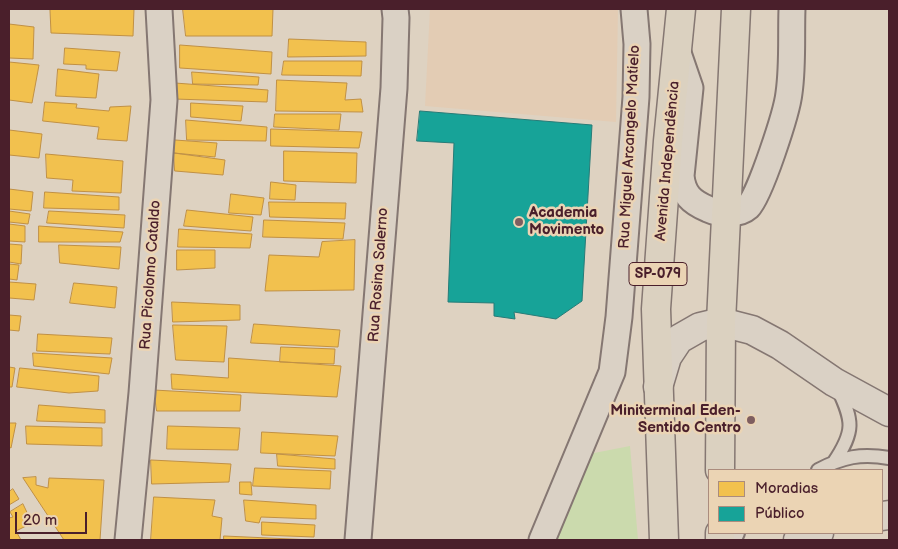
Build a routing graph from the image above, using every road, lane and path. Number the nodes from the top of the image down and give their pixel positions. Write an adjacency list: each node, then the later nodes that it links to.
1 (159, 9): 18 (street, Rua Picolomo Cataldo)
2 (395, 9): 19 (street, Rua Rosina Salerno)
3 (634, 9): 20 (street, Rua Miguel Arcangelo Matielo)
4 (681, 9): 7 (main road, Avenida Independência / SP-079)
5 (736, 9): 8 (main road)
6 (792, 9): 8 (street)
7 (678, 53): 8 (street, Avenida Independência); 11 (main road, Avenida Independência / SP-079)
8 (726, 213): 9 (main road)
9 (721, 322): 10 (main road); 11 (main road, Avenida Independência / SP-079); 15 (main road)
10 (834, 382): 12 (main road); 14 (lane)
11 (658, 388): 21 (main road, Avenida Independência / SP-079)
12 (889, 412)
13 (889, 458): 14 (lane)
14 (834, 462): 16 (lane)
15 (720, 469)
16 (820, 469)
17 (816, 534): 22 (main road)
18 (128, 540)
19 (358, 540)
20 (542, 540)
21 (664, 540)
22 (798, 540)

